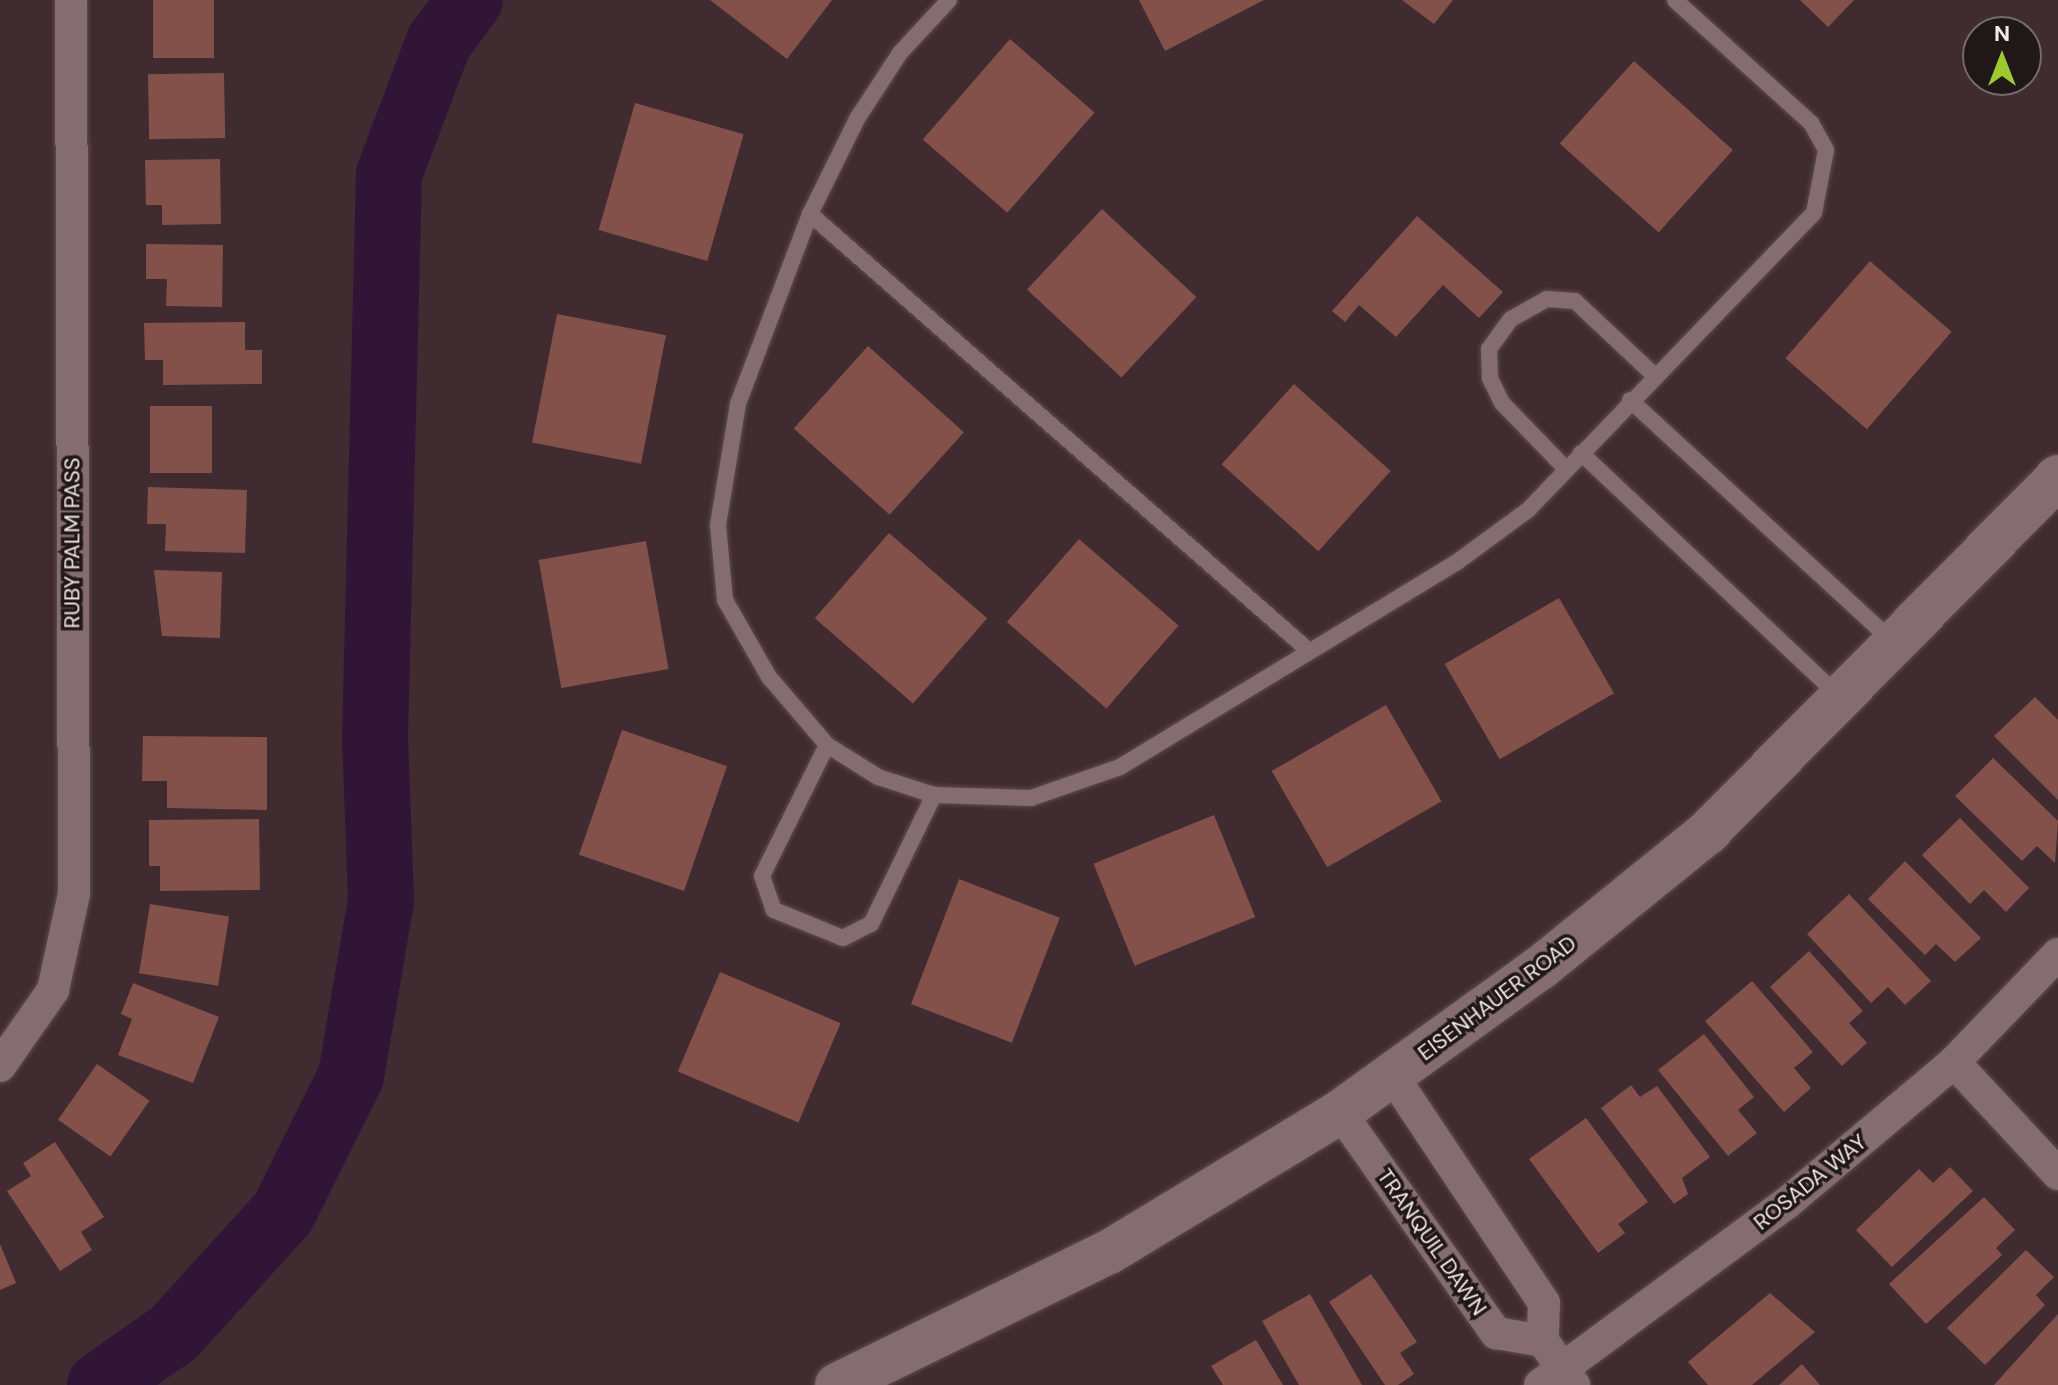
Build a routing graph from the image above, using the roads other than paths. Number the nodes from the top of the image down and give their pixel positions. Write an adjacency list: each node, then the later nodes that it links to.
1 (71, 0): 17 (street, RUBY PALM PASS)
2 (949, 0): 4 (lane)
3 (1675, 0): 5 (lane)
4 (810, 214): 11 (lane); 13 (lane)
5 (1654, 375): 6 (lane); 8 (lane)
6 (1630, 400): 7 (lane); 10 (lane)
7 (1581, 453): 8 (lane); 12 (lane)
8 (1566, 469): 11 (lane)
9 (2058, 477): 10 (main road, EISENHAUER ROAD)
10 (1894, 643): 12 (main road, EISENHAUER ROAD)
11 (1308, 650): 14 (lane)
12 (1840, 697): 18 (main road, EISENHAUER ROAD)
13 (827, 745): 14 (lane); 14 (lane)
14 (934, 795)
15 (2058, 954): 16 (street, ROSADA WAY)
16 (1954, 1062): 20 (street); 22 (street, ROSADA WAY)
17 (0, 1066)
18 (1392, 1075): 19 (main road, EISENHAUER ROAD); 21 (street)
19 (1340, 1112): 21 (street, TRANQUIL DAWN); 23 (main road, EISENHAUER ROAD)
20 (2058, 1174)
21 (1543, 1341): 22 (street)
22 (1558, 1380)
23 (837, 1385)

